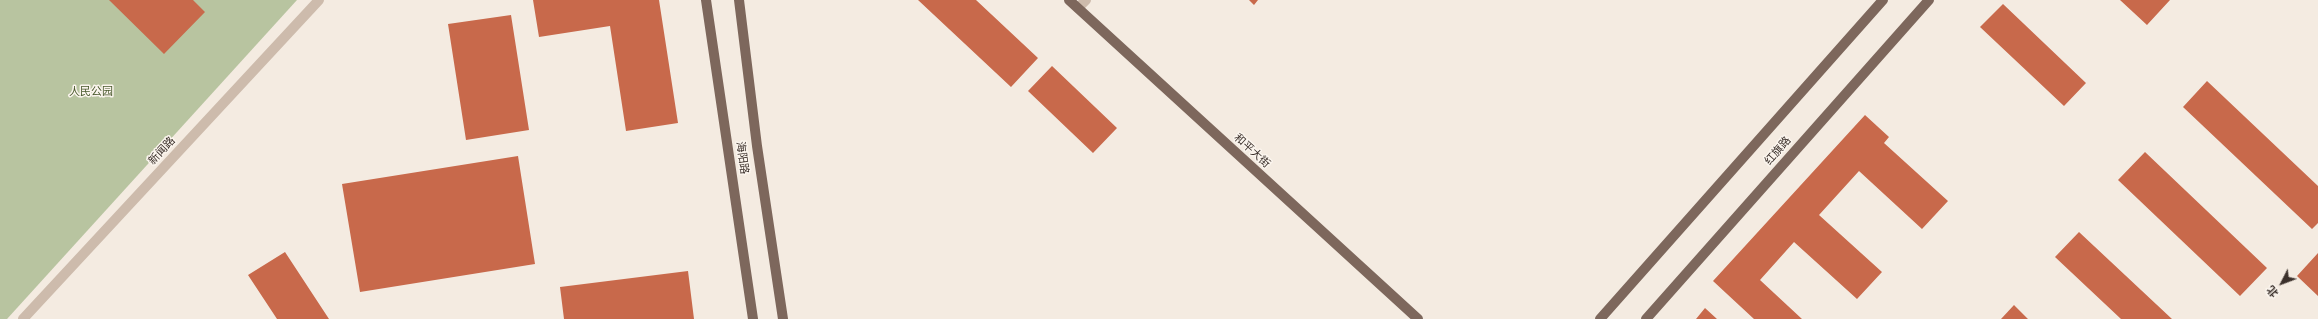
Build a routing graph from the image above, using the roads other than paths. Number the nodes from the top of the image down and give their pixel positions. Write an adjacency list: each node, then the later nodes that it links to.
1 (319, 0): 9 (street, 新闻路)
2 (706, 0): 10 (main road, 海阳路)
3 (739, 0): 11 (main road, 海阳路)
4 (1069, 0): 8 (main road, 和平大街)
5 (1086, 0): 8 (street)
6 (1883, 0): 13 (main road)
7 (1929, 0): 14 (main road, 红旗路)
8 (1078, 8): 12 (main road, 和平大街)
9 (23, 319)
10 (754, 319)
11 (783, 319)
12 (1418, 319)
13 (1600, 319)
14 (1646, 319)

